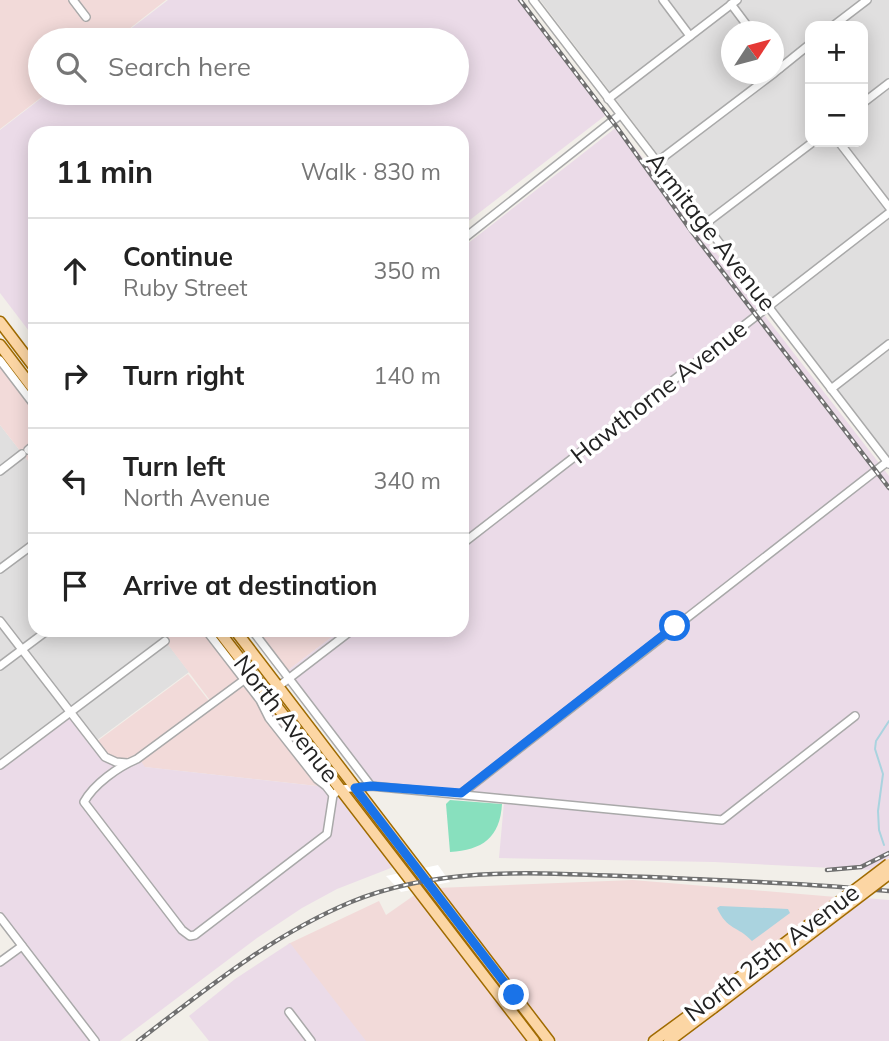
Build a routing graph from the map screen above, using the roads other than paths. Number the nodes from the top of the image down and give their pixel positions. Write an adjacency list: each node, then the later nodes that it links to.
1 (73, 0): 6 (street)
2 (533, 0): 14 (street, Armitage Avenue)
3 (663, 0): 9 (street)
4 (867, 0): 8 (street)
5 (734, 2): 7 (street); 9 (street)
6 (86, 17)
7 (745, 21)
8 (840, 21)
9 (690, 36): 14 (street)
10 (805, 48): 11 (street)
11 (784, 65)
12 (889, 83): 15 (street)
13 (759, 84): 19 (street)
14 (608, 99): 16 (street, Armitage Avenue)
15 (868, 99)
16 (620, 115): 19 (street, Armitage Avenue); 23 (street)
17 (806, 147): 22 (street)
18 (843, 147): 20 (street)
19 (657, 162): 22 (street, Armitage Avenue)
20 (889, 207)
21 (889, 213): 24 (street, Hawthorne Avenue)
22 (705, 224): 24 (street, Armitage Avenue)
23 (469, 234)
24 (768, 307): 33 (street, Armitage Avenue); 38 (street, Hawthorne Avenue)
25 (0, 322): 29 (main road)
26 (0, 333): 29 (main road)
27 (889, 344): 33 (street)
28 (0, 345): 32 (main road)
29 (21, 350): 30 (main road)
30 (28, 359)
31 (0, 360): 34 (street)
32 (28, 382)
33 (831, 389): 36 (street, Armitage Avenue)
34 (28, 397)
35 (28, 450): 37 (street)
36 (888, 463): 64 (street)
37 (0, 471)
38 (469, 539)
39 (28, 548): 40 (street)
40 (0, 569)
41 (0, 621): 49 (street)
42 (38, 637): 49 (street)
43 (211, 637): 50 (street, North Avenue)
44 (224, 637): 51 (main road, North Avenue)
45 (241, 637): 55 (main road, North Avenue)
46 (257, 637): 53 (street, North Avenue)
47 (343, 637): 53 (street)
48 (165, 641): 57 (street)
49 (22, 649): 52 (street); 57 (street)
50 (220, 649): 51 (main road); 54 (street, North Avenue)
51 (233, 649): 56 (main road, North Avenue)
52 (0, 666)
53 (289, 678): 55 (street); 61 (street, North Avenue)
54 (244, 680): 56 (street, North Avenue); 59 (street)
55 (278, 687): 56 (street); 62 (main road, North Avenue)
56 (264, 697): 63 (main road, North Avenue)
57 (70, 712): 59 (street); 60 (street)
58 (855, 716): 64 (street)
59 (127, 763): 63 (street)
60 (0, 765)
61 (371, 786): 62 (street); 64 (street)
62 (355, 788): 63 (street); 70 (main road, North Avenue)
63 (337, 792): 71 (main road, North Avenue)
64 (461, 793)
65 (889, 864): 73 (main road, North 25th Avenue, bridge)
66 (889, 874): 73 (main road, North 25th Avenue, bridge)
67 (0, 917): 68 (street)
68 (22, 946): 69 (street); 76 (street)
69 (0, 962)
70 (514, 995): 71 (main road); 74 (main road, North Avenue)
71 (504, 1003): 75 (main road, North Avenue)
72 (289, 1012): 77 (street)
73 (698, 1014): 79 (main road, North 25th Avenue); 80 (main road, North 25th Avenue)
74 (542, 1032): 75 (main road); 78 (main road, North Avenue)
75 (533, 1040)
76 (95, 1041)
77 (311, 1041)
78 (549, 1041)
79 (654, 1041)
80 (669, 1041)

